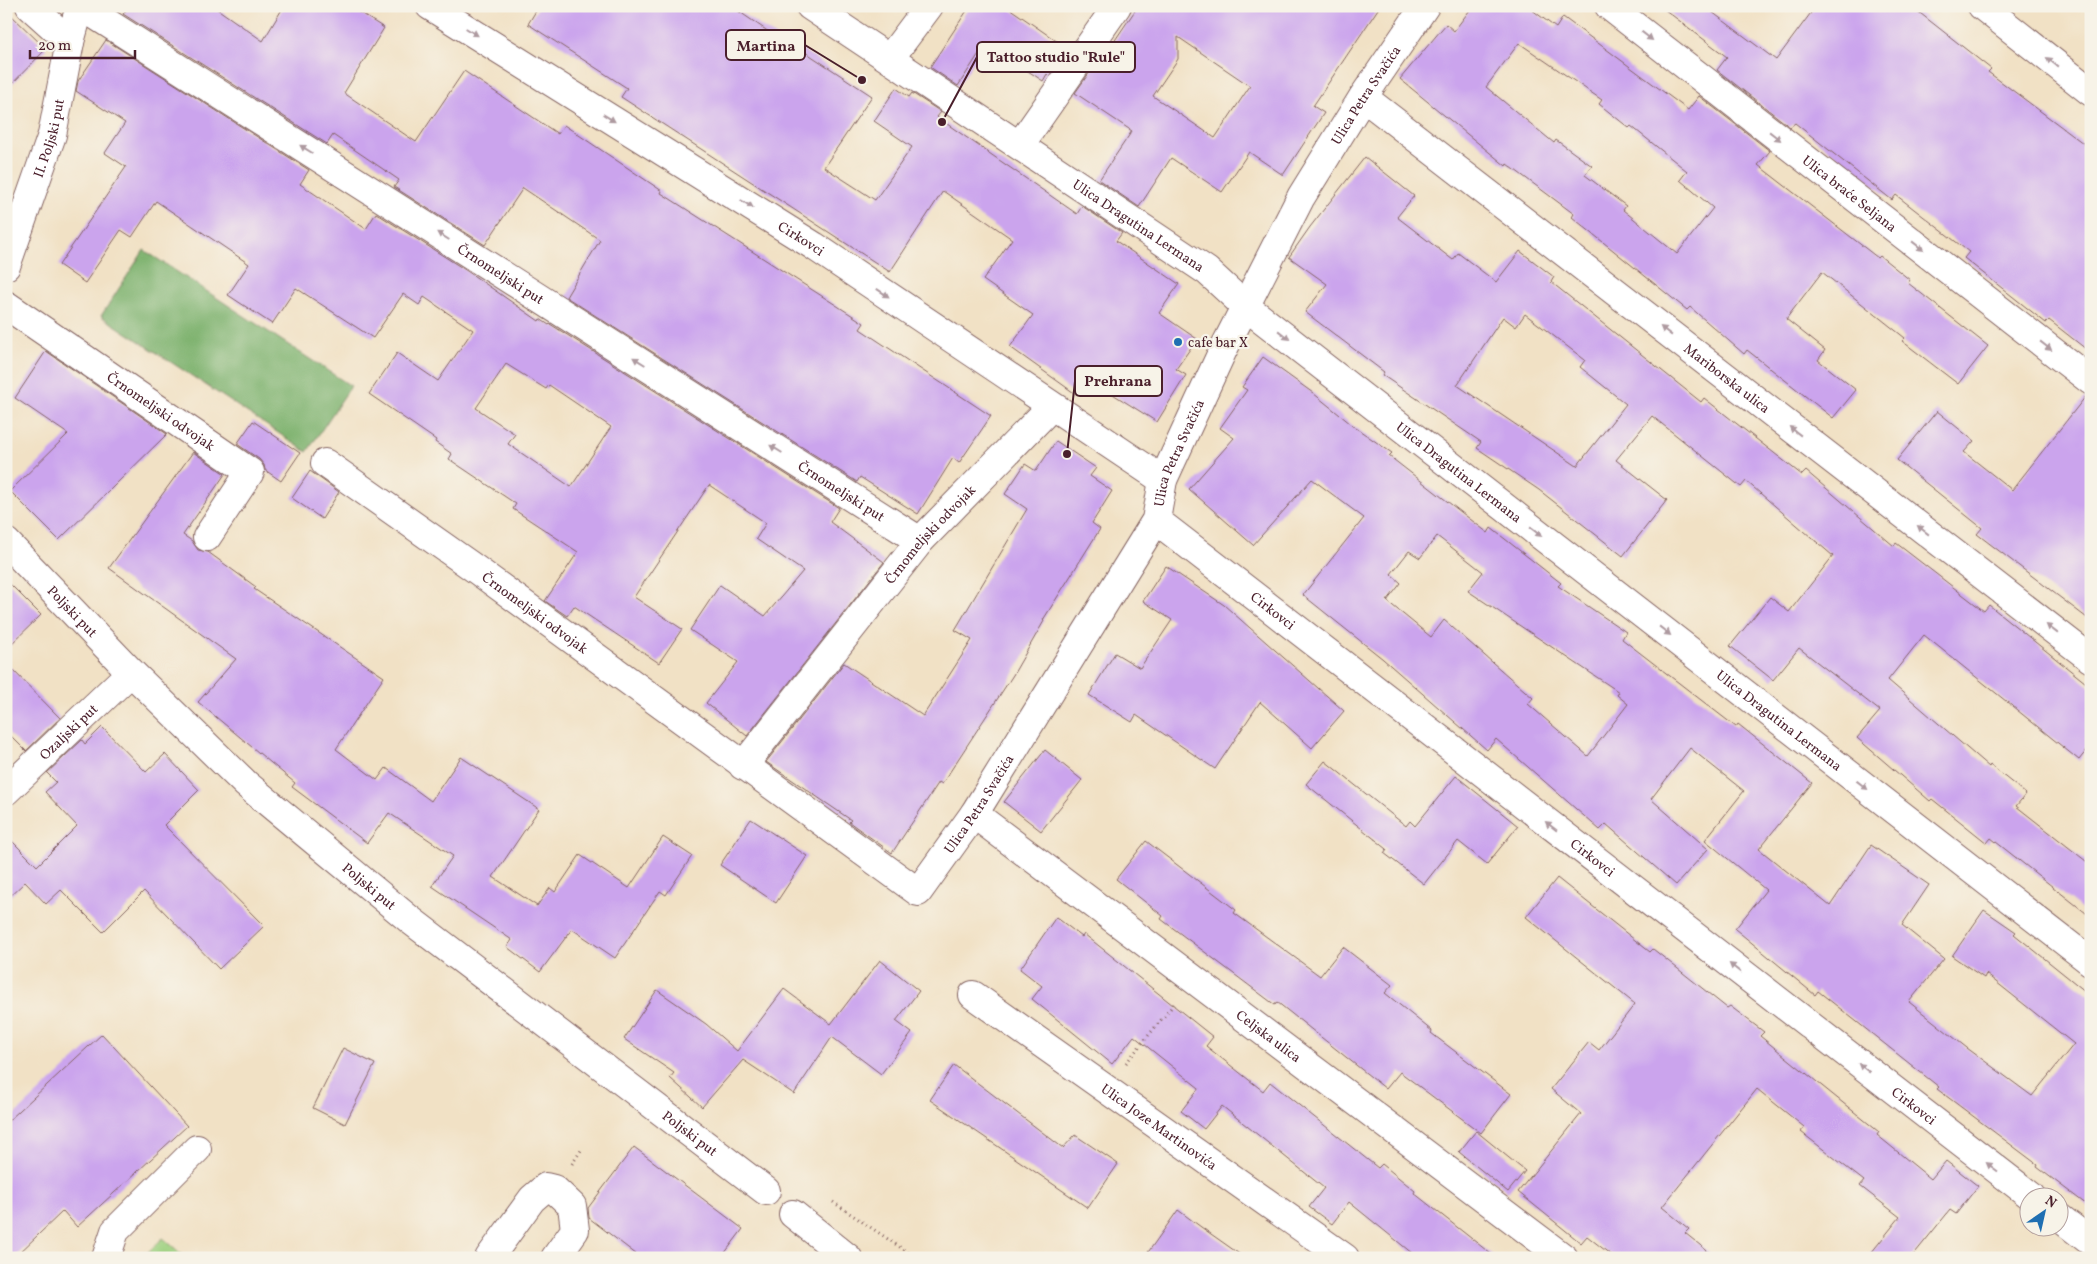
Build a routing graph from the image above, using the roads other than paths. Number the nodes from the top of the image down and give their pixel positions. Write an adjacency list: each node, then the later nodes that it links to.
1 (30, 6): 10 (street)
2 (81, 6): 10 (street, II. Poljski put); 24 (street, Črnomeljski put, one-way to 2)
3 (430, 6): 19 (street, Cirkovci, one-way to 19)
4 (810, 6): 11 (street, Ulica Dragutina Lermana)
5 (929, 6): 11 (street)
6 (1117, 6): 14 (street)
7 (1425, 6): 13 (street, Ulica Petra Svačića)
8 (1608, 6): 18 (street, Ulica braće Seljana, one-way to 18)
9 (1982, 6): 12 (street, one-way to 9)
10 (70, 42): 15 (street, II. Poljski put)
11 (890, 58): 14 (street, Ulica Dragutina Lermana)
12 (2091, 92)
13 (1363, 98): 17 (street, Ulica Petra Svačića); 26 (street, Mariborska ulica, one-way to 13)
14 (1020, 145): 17 (street, Ulica Dragutina Lermana)
15 (6, 266)
16 (6, 305): 23 (street, Črnomeljski odvojak)
17 (1245, 306): 21 (street, Ulica Petra Svačića); 32 (street, Ulica Dragutina Lermana, one-way to 32)
18 (2091, 381)
19 (1050, 406): 21 (street, Cirkovci); 24 (street, Črnomeljski odvojak)
20 (325, 463): 28 (street, Črnomeljski odvojak)
21 (1163, 480): 22 (street, Ulica Petra Svačića)
22 (1156, 520): 30 (street, Ulica Petra Svačića); 35 (street, Cirkovci, one-way to 22)
23 (207, 537)
24 (920, 540): 28 (street, Črnomeljski odvojak)
25 (6, 542): 27 (street, Poljski put)
26 (2091, 659)
27 (131, 672): 29 (street, Ozaljski put); 36 (street, Poljski put)
28 (743, 766): 31 (street, Črnomeljski odvojak)
29 (6, 791)
30 (974, 814): 31 (street, Ulica Petra Svačića); 45 (street, Celjska ulica)
31 (918, 892)
32 (2091, 962)
33 (973, 995): 44 (street, Ulica Joze Martinovića)
34 (197, 1150): 40 (street)
35 (2020, 1188)
36 (766, 1191)
37 (793, 1214): 43 (street)
38 (2070, 1226): 39 (street)
39 (2091, 1242)
40 (106, 1258)
41 (489, 1258): 42 (street)
42 (555, 1258)
43 (848, 1258)
44 (1345, 1258)
45 (1564, 1258)

